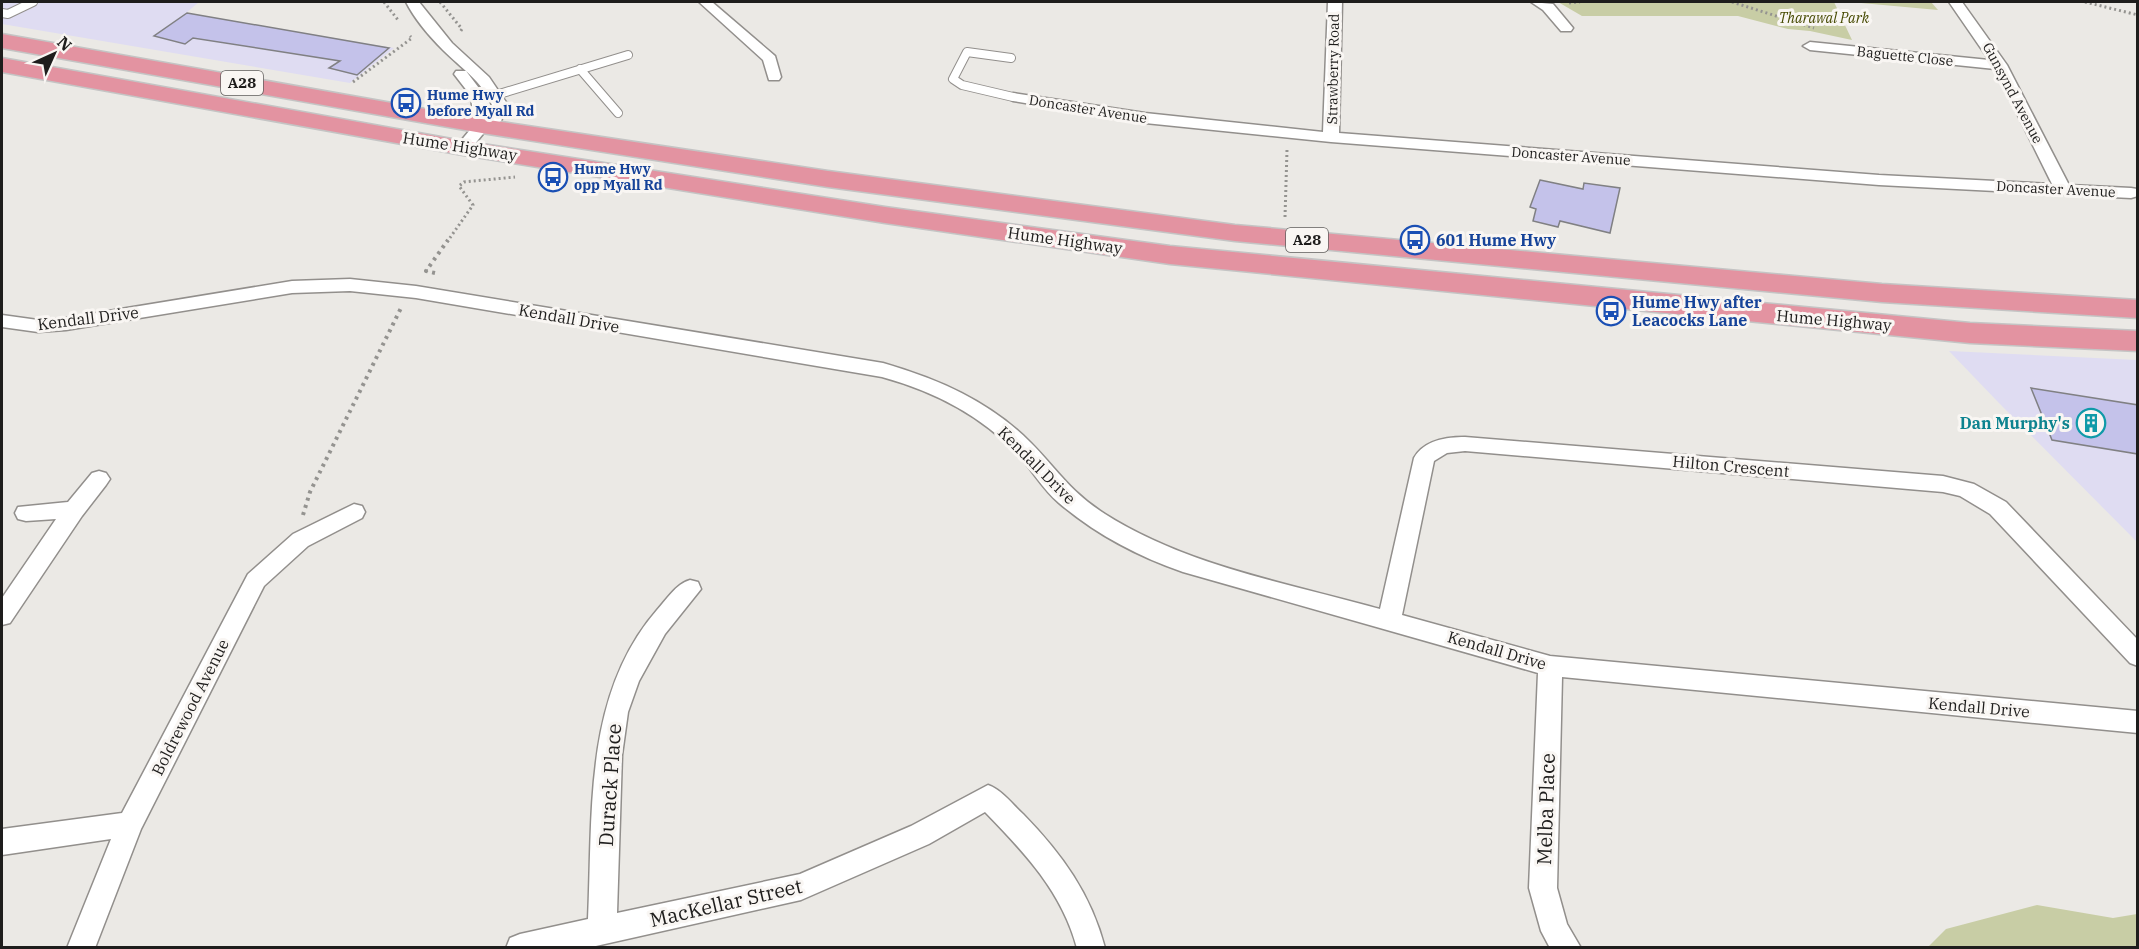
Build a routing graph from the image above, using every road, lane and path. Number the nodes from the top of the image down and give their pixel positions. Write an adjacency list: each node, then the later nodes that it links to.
1 (33, 2): 12 (lane)
2 (384, 2): 14 (path)
3 (412, 2): 19 (street)
4 (705, 2): 26 (street)
5 (1335, 2): 32 (street, Strawberry Road)
6 (1537, 2): 15 (street)
7 (1732, 2): 11 (path)
8 (1749, 2): 11 (path)
9 (1956, 2): 24 (street, Gunsynd Avenue)
10 (2085, 2): 13 (path)
11 (1751, 7): 20 (path)
12 (2, 13)
13 (2138, 15)
14 (398, 20)
15 (1566, 28)
16 (405, 29): 27 (path)
17 (2, 41): 31 (highway, Hume Highway / A28)
18 (1810, 46): 20 (street, Baguette Close)
19 (448, 47): 28 (street); 31 (street)
20 (1839, 49): 24 (street, Baguette Close)
21 (628, 55): 25 (lane)
22 (1011, 58): 29 (lane)
23 (2, 65): 34 (highway, Hume Highway / A28)
24 (2000, 65): 36 (street, Gunsynd Avenue)
25 (580, 69): 28 (lane); 30 (lane)
26 (774, 77)
27 (345, 88)
28 (496, 95): 31 (street)
29 (1013, 98): 32 (street, Doncaster Avenue)
30 (618, 113)
31 (482, 126): 34 (street); 41 (highway, Hume Highway / A28)
32 (1331, 137): 36 (street, Doncaster Avenue)
33 (1287, 143): 38 (path)
34 (463, 148): 43 (highway, Hume Highway / A28)
35 (522, 175): 39 (path)
36 (2063, 189): 37 (street, Doncaster Avenue)
37 (2131, 194)
38 (1285, 224)
39 (435, 273)
40 (402, 306): 48 (path)
41 (2138, 309)
42 (2, 321): 51 (street, Kendall Drive)
43 (2138, 341)
44 (99, 479): 45 (street)
45 (74, 510): 47 (street); 50 (street)
46 (354, 512): 48 (street, Boldrewood Avenue)
47 (26, 513)
48 (314, 529): 55 (street, Boldrewood Avenue)
49 (690, 589): 57 (street, Durack Place)
50 (2, 616)
51 (1389, 619): 52 (street, Hilton Crescent); 53 (street, Kendall Drive)
52 (2138, 656)
53 (1550, 666): 54 (street, Kendall Drive); 61 (street, Melba Place)
54 (2138, 722)
55 (130, 824): 56 (street); 58 (street, Boldrewood Avenue)
56 (2, 842)
57 (602, 930): 59 (street, MacKellar Street); 60 (street, MacKellar Street)
58 (81, 948)
59 (520, 948)
60 (1090, 948)
61 (1567, 948)

